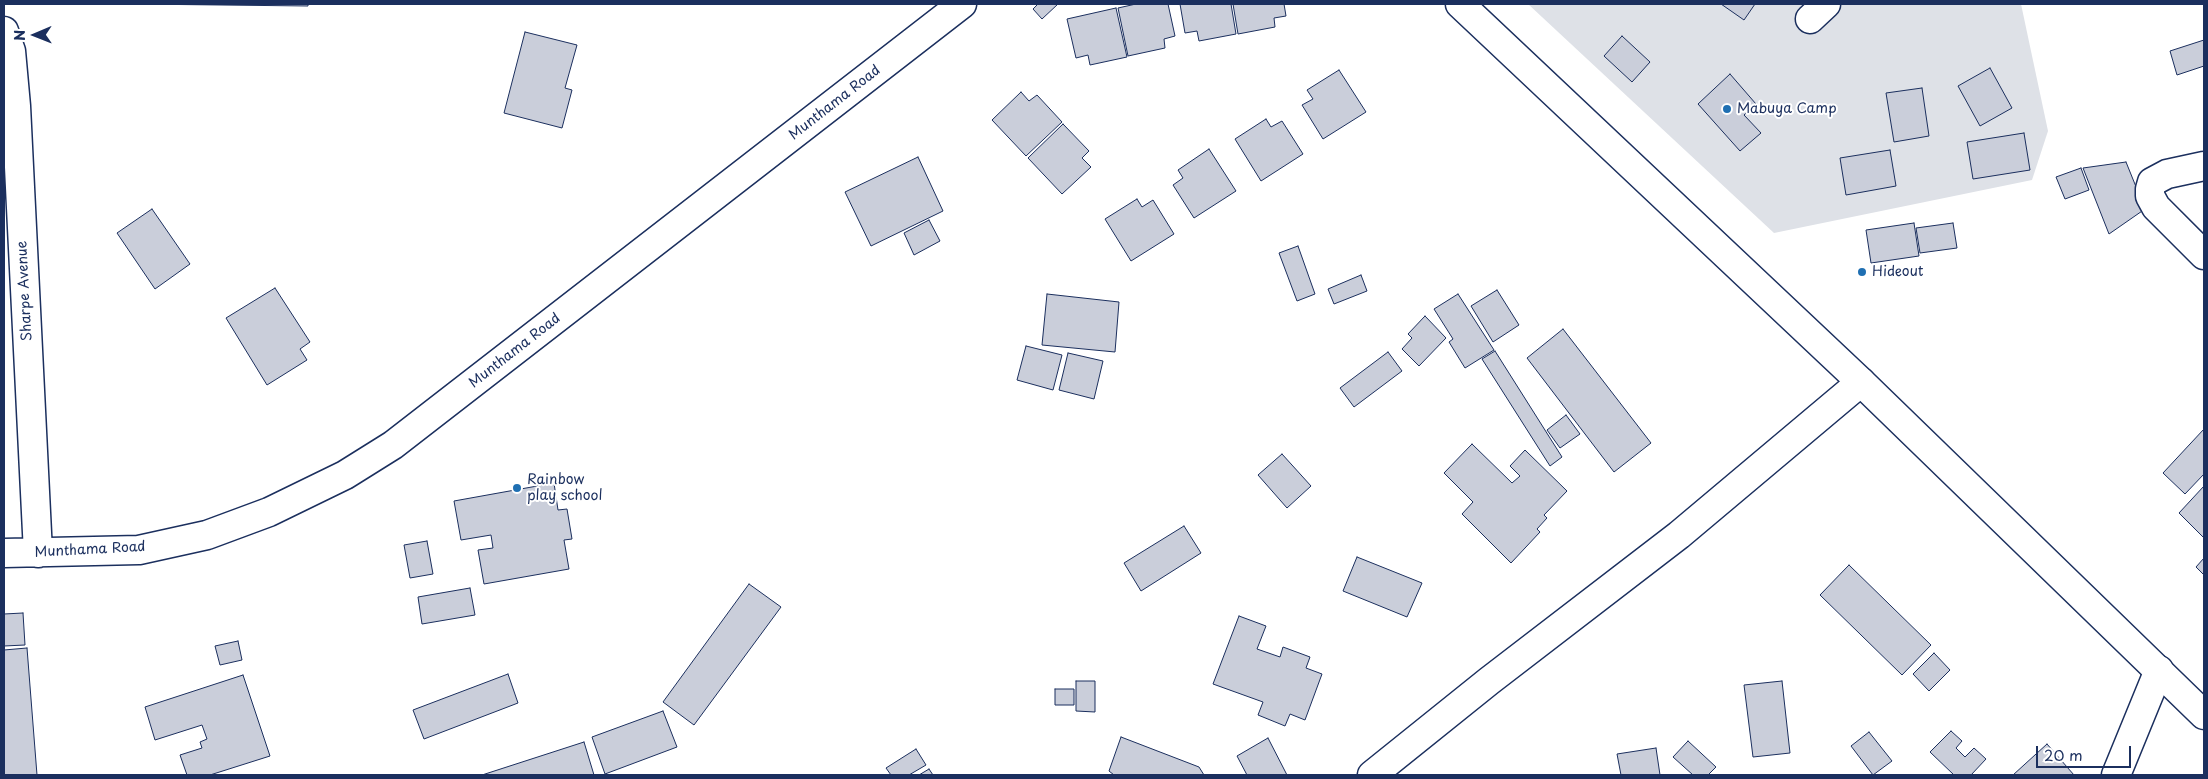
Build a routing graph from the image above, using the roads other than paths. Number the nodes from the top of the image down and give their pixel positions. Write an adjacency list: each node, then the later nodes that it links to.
1 (962, 4): 8 (street, Munthama Road)
2 (1460, 4): 6 (street)
3 (4, 31): 8 (street, Sharpe Avenue)
4 (2204, 166): 5 (street)
5 (2204, 255)
6 (1861, 382): 9 (street); 11 (street)
7 (4, 553): 8 (street, Munthama Road)
8 (38, 553)
9 (2158, 670): 10 (street); 12 (street)
10 (2204, 715)
11 (1372, 775)
12 (2116, 775)

